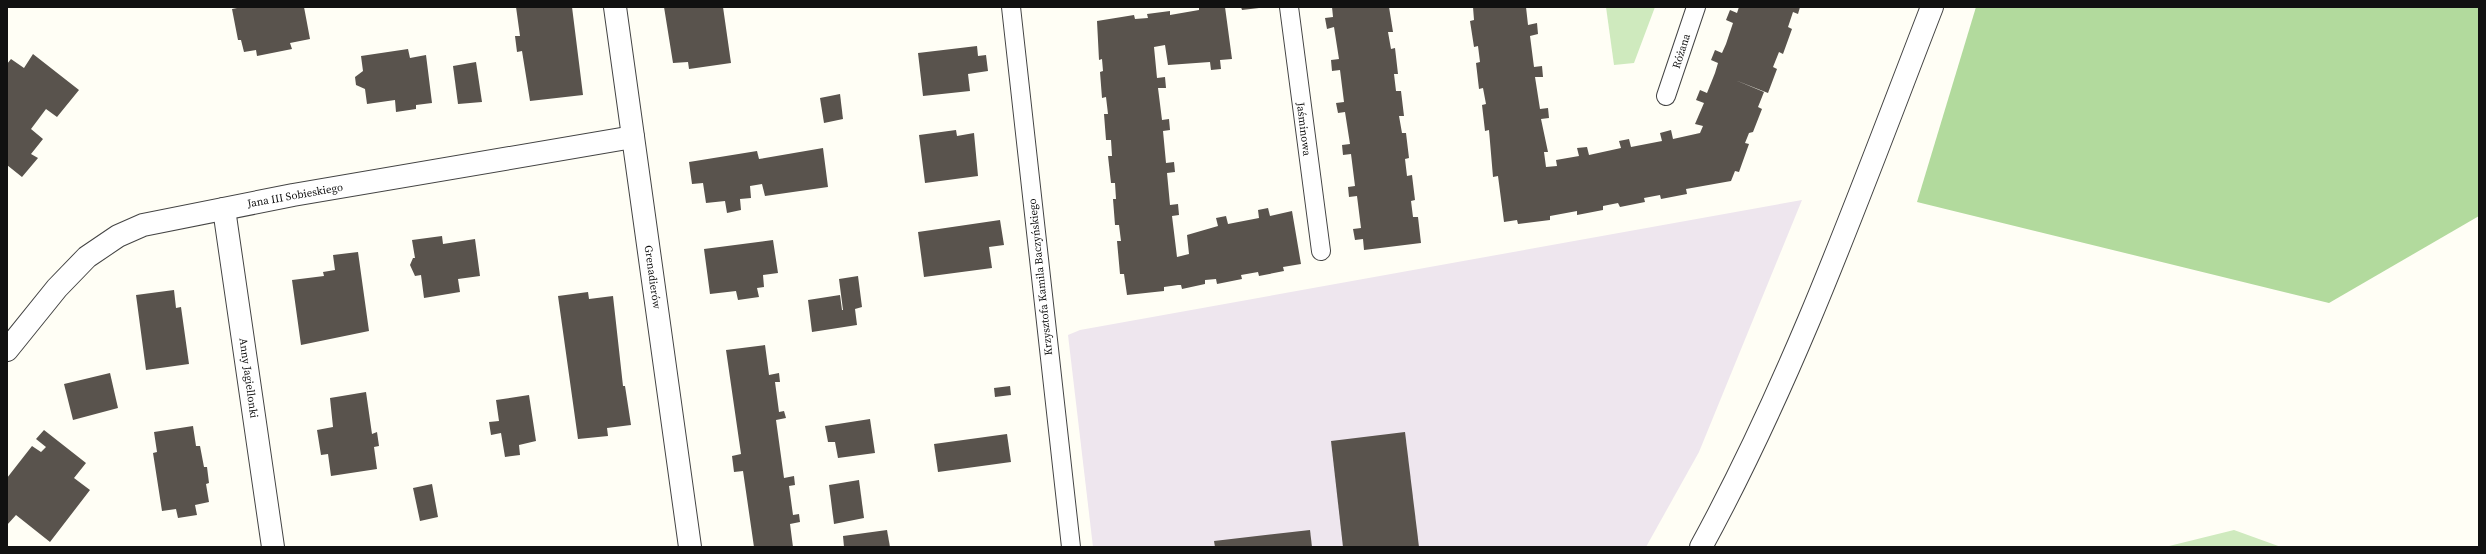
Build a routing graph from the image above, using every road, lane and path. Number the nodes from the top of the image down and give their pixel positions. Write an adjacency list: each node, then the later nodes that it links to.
1 (615, 7): 7 (street, Grenadierów)
2 (1011, 7): 13 (lane, Krzysztofa Kamila Baczyńskiego)
3 (1289, 7): 9 (lane, Jaśminowa)
4 (1696, 7): 6 (lane, Różana)
5 (1932, 7): 14 (street)
6 (1666, 96)
7 (633, 137): 8 (street, Jana III Sobieskiego); 12 (street, Grenadierów)
8 (224, 209): 10 (street, Jana III Sobieskiego); 11 (street, Anny Jagiellonki)
9 (1321, 251)
10 (7, 350)
11 (273, 547)
12 (690, 547)
13 (1071, 547)
14 (1700, 547)

